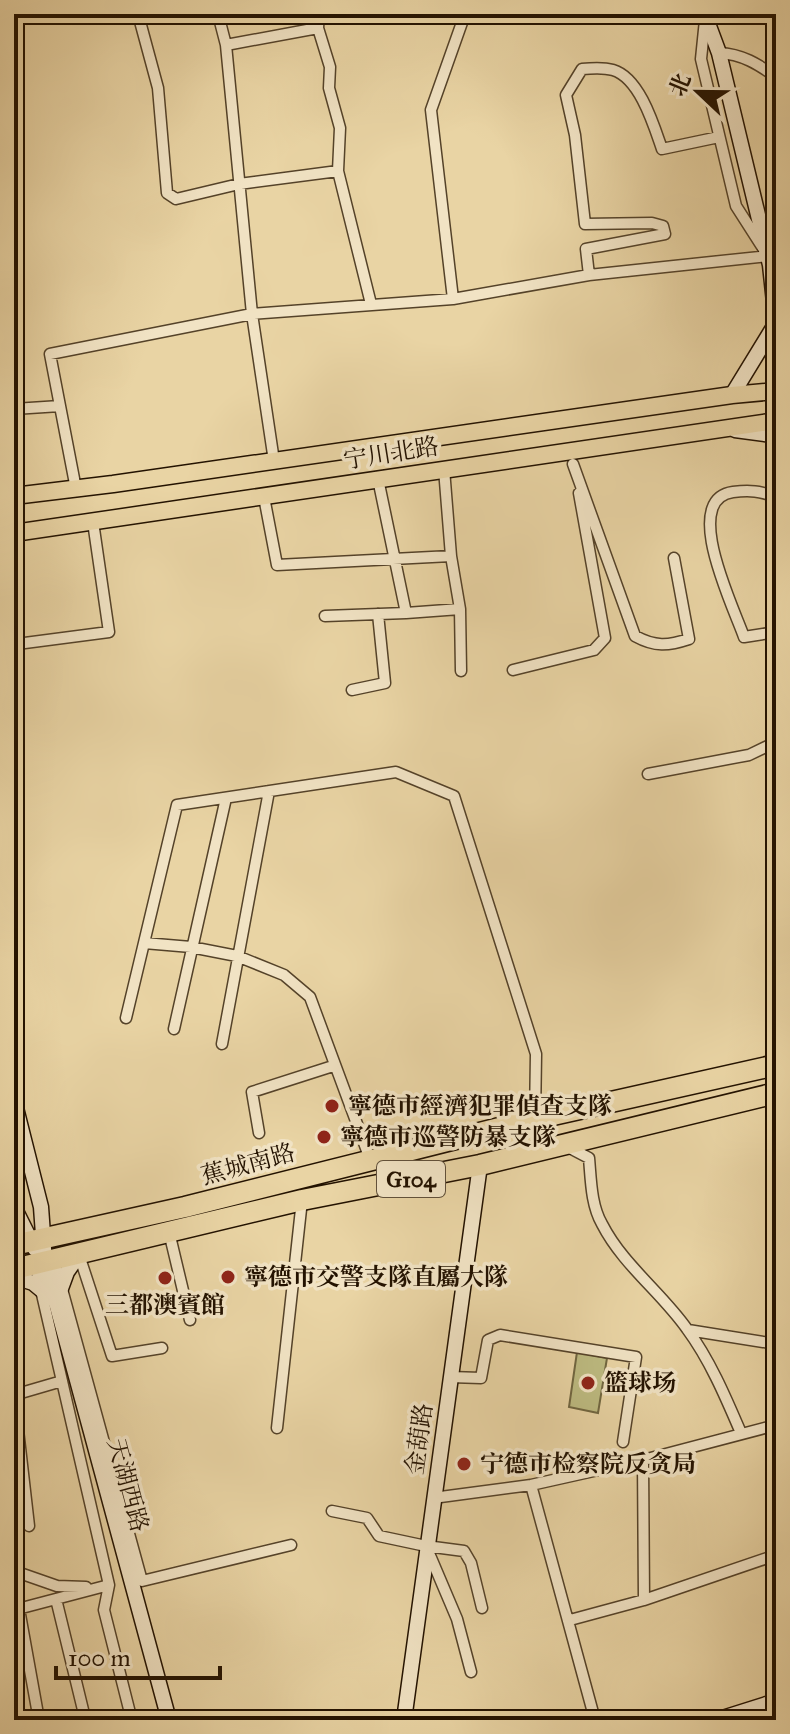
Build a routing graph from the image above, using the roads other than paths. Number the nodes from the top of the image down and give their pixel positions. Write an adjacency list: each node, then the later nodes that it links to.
1 (138, 14): 13 (street)
2 (218, 14): 8 (street)
3 (319, 14): 7 (street)
4 (465, 14): 17 (street)
5 (731, 14): 6 (street)
6 (702, 15): 9 (main road); 11 (street)
7 (318, 28): 8 (street); 12 (street)
8 (226, 45): 13 (street)
9 (719, 53): 10 (street); 14 (main road)
10 (776, 77)
11 (719, 137): 15 (street); 16 (street)
12 (338, 171): 13 (street); 18 (street)
13 (239, 184): 19 (street)
14 (769, 236): 15 (main road)
15 (768, 256): 16 (street); 20 (main road)
16 (589, 275): 17 (street)
17 (453, 299): 18 (street)
18 (371, 304): 19 (street)
19 (252, 314): 23 (street); 29 (street)
20 (776, 322): 22 (main road)
21 (776, 391): 22 (main road, 宁川北路)
22 (732, 395): 29 (main road, 宁川北路)
23 (60, 406): 24 (street); 32 (street)
24 (14, 409)
25 (776, 421): 26 (main road, 宁川北路)
26 (727, 429): 27 (main road); 28 (main road, 宁川北路)
27 (776, 439)
28 (572, 458): 30 (main road, 宁川北路); 39 (street); 47 (street)
29 (274, 461): 32 (main road, 宁川北路)
30 (444, 469): 31 (main road, 宁川北路); 38 (street)
31 (378, 479): 34 (main road, 宁川北路); 40 (street)
32 (76, 489): 33 (main road, 宁川北路)
33 (14, 496)
34 (264, 497): 36 (main road, 宁川北路); 40 (street)
35 (776, 497): 46 (street)
36 (93, 522): 37 (main road, 宁川北路); 45 (street)
37 (14, 533)
38 (451, 556): 40 (street); 41 (street)
39 (674, 558)
40 (396, 559): 42 (street)
41 (460, 609): 42 (street); 48 (street)
42 (406, 613): 43 (street)
43 (378, 614): 44 (street); 49 (street)
44 (325, 616)
45 (14, 628)
46 (776, 632)
47 (513, 670)
48 (461, 671)
49 (352, 690)
50 (776, 742): 51 (street)
51 (648, 774)
52 (269, 791): 53 (street); 56 (street); 64 (street)
53 (226, 798): 54 (street); 55 (street)
54 (144, 943): 55 (street); 57 (street)
55 (191, 947): 56 (street); 58 (street)
56 (237, 956): 59 (street); 61 (street)
57 (126, 1018)
58 (174, 1029)
59 (222, 1044)
60 (776, 1065): 64 (highway, 蕉城南路 / G104)
61 (333, 1066): 65 (street); 67 (street)
62 (776, 1093): 66 (highway, 蕉城南路 / G104)
63 (14, 1100): 71 (main road)
64 (535, 1119): 67 (highway, 蕉城南路 / G104)
65 (259, 1133)
66 (564, 1145): 68 (highway, 蕉城南路 / G104); 83 (street)
67 (370, 1159): 72 (highway, 蕉城南路 / G104)
68 (480, 1165): 69 (highway, 蕉城南路 / G104); 86 (main road, 金葫路)
69 (302, 1200): 73 (highway, 蕉城南路 / G104); 89 (street)
70 (14, 1207): 74 (main road)
71 (41, 1207): 72 (main road); 74 (main road)
72 (89, 1229): 74 (highway, 蕉城南路 / G104)
73 (169, 1232): 75 (highway, 蕉城南路 / G104); 82 (street)
74 (29, 1241): 76 (main road)
75 (79, 1255): 76 (highway, 蕉城南路 / G104); 79 (main road); 85 (street)
76 (45, 1262): 77 (highway, 蕉城南路 / G104); 79 (street); 80 (street); 81 (main road, 天湖西路)
77 (14, 1269)
78 (14, 1277): 80 (main road)
79 (61, 1286): 81 (main road); 97 (street)
80 (41, 1290): 81 (main road); 87 (street)
81 (56, 1302): 112 (main road, 天湖西路)
82 (190, 1320)
83 (688, 1330): 84 (street); 90 (street)
84 (776, 1344)
85 (162, 1348)
86 (450, 1377): 91 (street); 94 (main road, 金葫路)
87 (62, 1381): 96 (street); 101 (street)
88 (776, 1425): 90 (street)
89 (277, 1428)
90 (741, 1433): 92 (street)
91 (623, 1442)
92 (643, 1460): 93 (street); 103 (street)
93 (531, 1485): 94 (street); 106 (street)
94 (433, 1498): 98 (main road, 金葫路)
95 (332, 1511): 98 (street)
96 (29, 1526)
97 (291, 1545)
98 (426, 1546): 104 (street); 107 (street); 113 (main road, 金葫路)
99 (776, 1555): 103 (street)
100 (14, 1571): 101 (street)
101 (105, 1586): 102 (street); 109 (street)
102 (56, 1599): 105 (street); 111 (street)
103 (644, 1600): 106 (street)
104 (482, 1608)
105 (16, 1610): 110 (street)
106 (570, 1620): 114 (street)
107 (471, 1672)
108 (776, 1701): 115 (main road)
109 (131, 1717)
110 (39, 1720)
111 (48, 1720)
112 (169, 1720)
113 (404, 1720)
114 (595, 1720)
115 (716, 1720)

